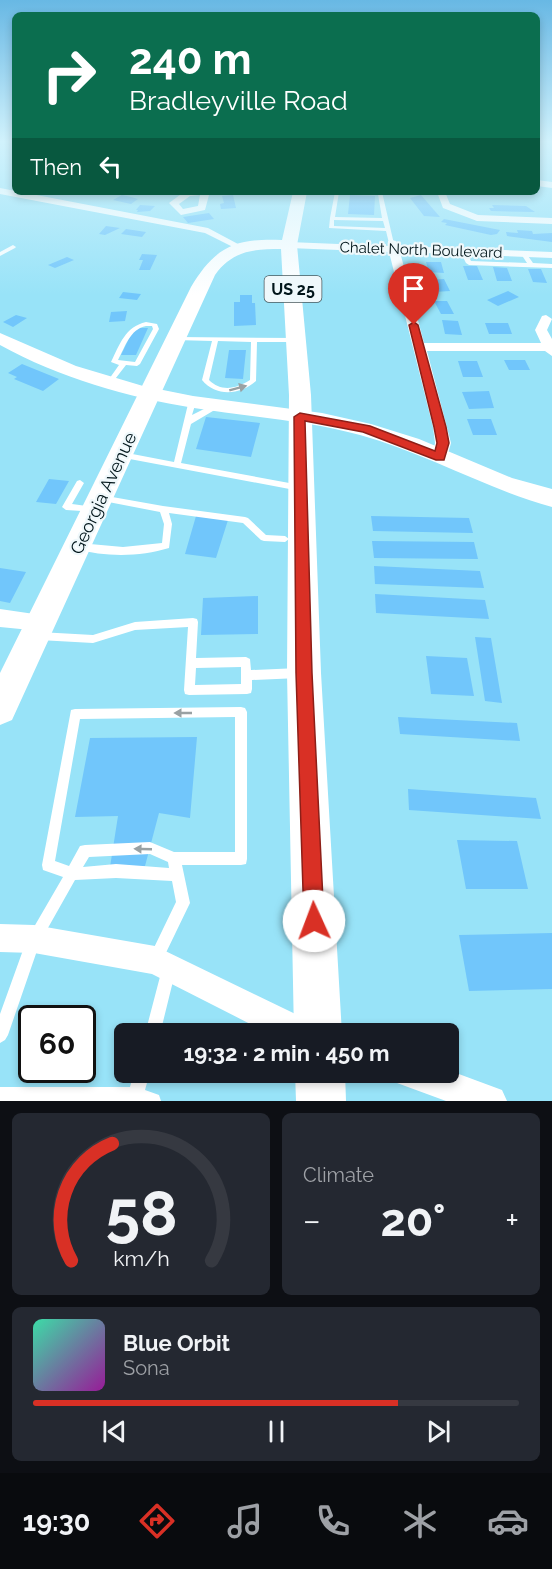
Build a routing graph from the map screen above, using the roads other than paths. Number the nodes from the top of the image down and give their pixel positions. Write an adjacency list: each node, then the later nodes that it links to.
1 (21, 195): 11 (street)
2 (301, 195): 10 (main road, US 25)
3 (336, 195): 6 (lane)
4 (380, 195): 7 (lane)
5 (442, 195): 8 (street)
6 (332, 218): 7 (lane); 9 (lane)
7 (385, 220): 9 (lane)
8 (552, 221)
9 (388, 230): 12 (lane)
10 (289, 242): 11 (main road, Georgia Avenue); 12 (street, Chalet North Boulevard); 23 (main road, Georgia Avenue); 29 (main road, US 25)
11 (233, 244): 23 (main road, Georgia Avenue)
12 (393, 246): 14 (street, Chalet North Boulevard); 15 (street, Chalet North Boulevard); 30 (street)
13 (13, 247): 17 (lane)
14 (552, 249)
15 (463, 251): 16 (street, Chalet North Boulevard); 20 (lane)
16 (493, 253): 18 (street, Chalet North Boulevard); 20 (lane)
17 (0, 254)
18 (525, 254): 19 (street, Chalet North Boulevard); 21 (lane)
19 (552, 255)
20 (498, 264): 21 (lane)
21 (531, 265): 22 (lane)
22 (552, 266)
23 (205, 278): 26 (main road, Georgia Avenue)
24 (546, 319): 31 (street)
25 (0, 338): 33 (street)
26 (177, 339): 27 (lane); 34 (main road, Georgia Avenue)
27 (215, 340): 28 (lane); 28 (lane, one-way to 28)
28 (254, 340): 29 (lane)
29 (297, 340): 36 (main road, US 25)
30 (420, 347): 31 (street); 38 (street)
31 (550, 350)
32 (124, 363): 32 (lane); 33 (lane)
33 (110, 382): 34 (street)
34 (150, 394): 35 (street); 37 (main road, Georgia Avenue)
35 (191, 414): 36 (street); 39 (lane)
36 (300, 417): 38 (street); 40 (main road, US 25)
37 (120, 454): 39 (lane); 41 (main road, Georgia Avenue)
38 (440, 457): 42 (street)
39 (177, 465): 40 (lane)
40 (301, 488): 49 (main road, US 25)
41 (93, 497): 43 (lane); 45 (main road, Georgia Avenue)
42 (552, 498)
43 (163, 509): 44 (lane); 45 (lane)
44 (285, 539)
45 (79, 547): 47 (main road, Georgia Avenue)
46 (0, 618): 47 (street)
47 (38, 629): 48 (lane); 51 (main road, Georgia Avenue)
48 (191, 663): 50 (lane); 50 (lane)
49 (304, 673): 50 (lane); 60 (main road, US 25)
50 (246, 675)
51 (0, 708)
52 (174, 858): 53 (lane, one-way to 53); 53 (lane, one-way to 53); 54 (lane)
53 (72, 874): 54 (lane); 56 (lane)
54 (177, 875): 57 (lane)
55 (0, 938): 56 (street)
56 (34, 939): 57 (street); 61 (lane)
57 (163, 963): 58 (lane); 59 (street)
58 (154, 1023)
59 (281, 1023)
60 (318, 1023)
61 (0, 1035)
62 (139, 1083): 66 (lane)
63 (320, 1083): 70 (main road)
64 (439, 1083): 71 (street)
65 (0, 1095): 67 (lane)
66 (136, 1095): 68 (lane); 69 (lane)
67 (25, 1098): 68 (lane)
68 (93, 1098)
69 (153, 1101)
70 (321, 1101)
71 (491, 1101)

